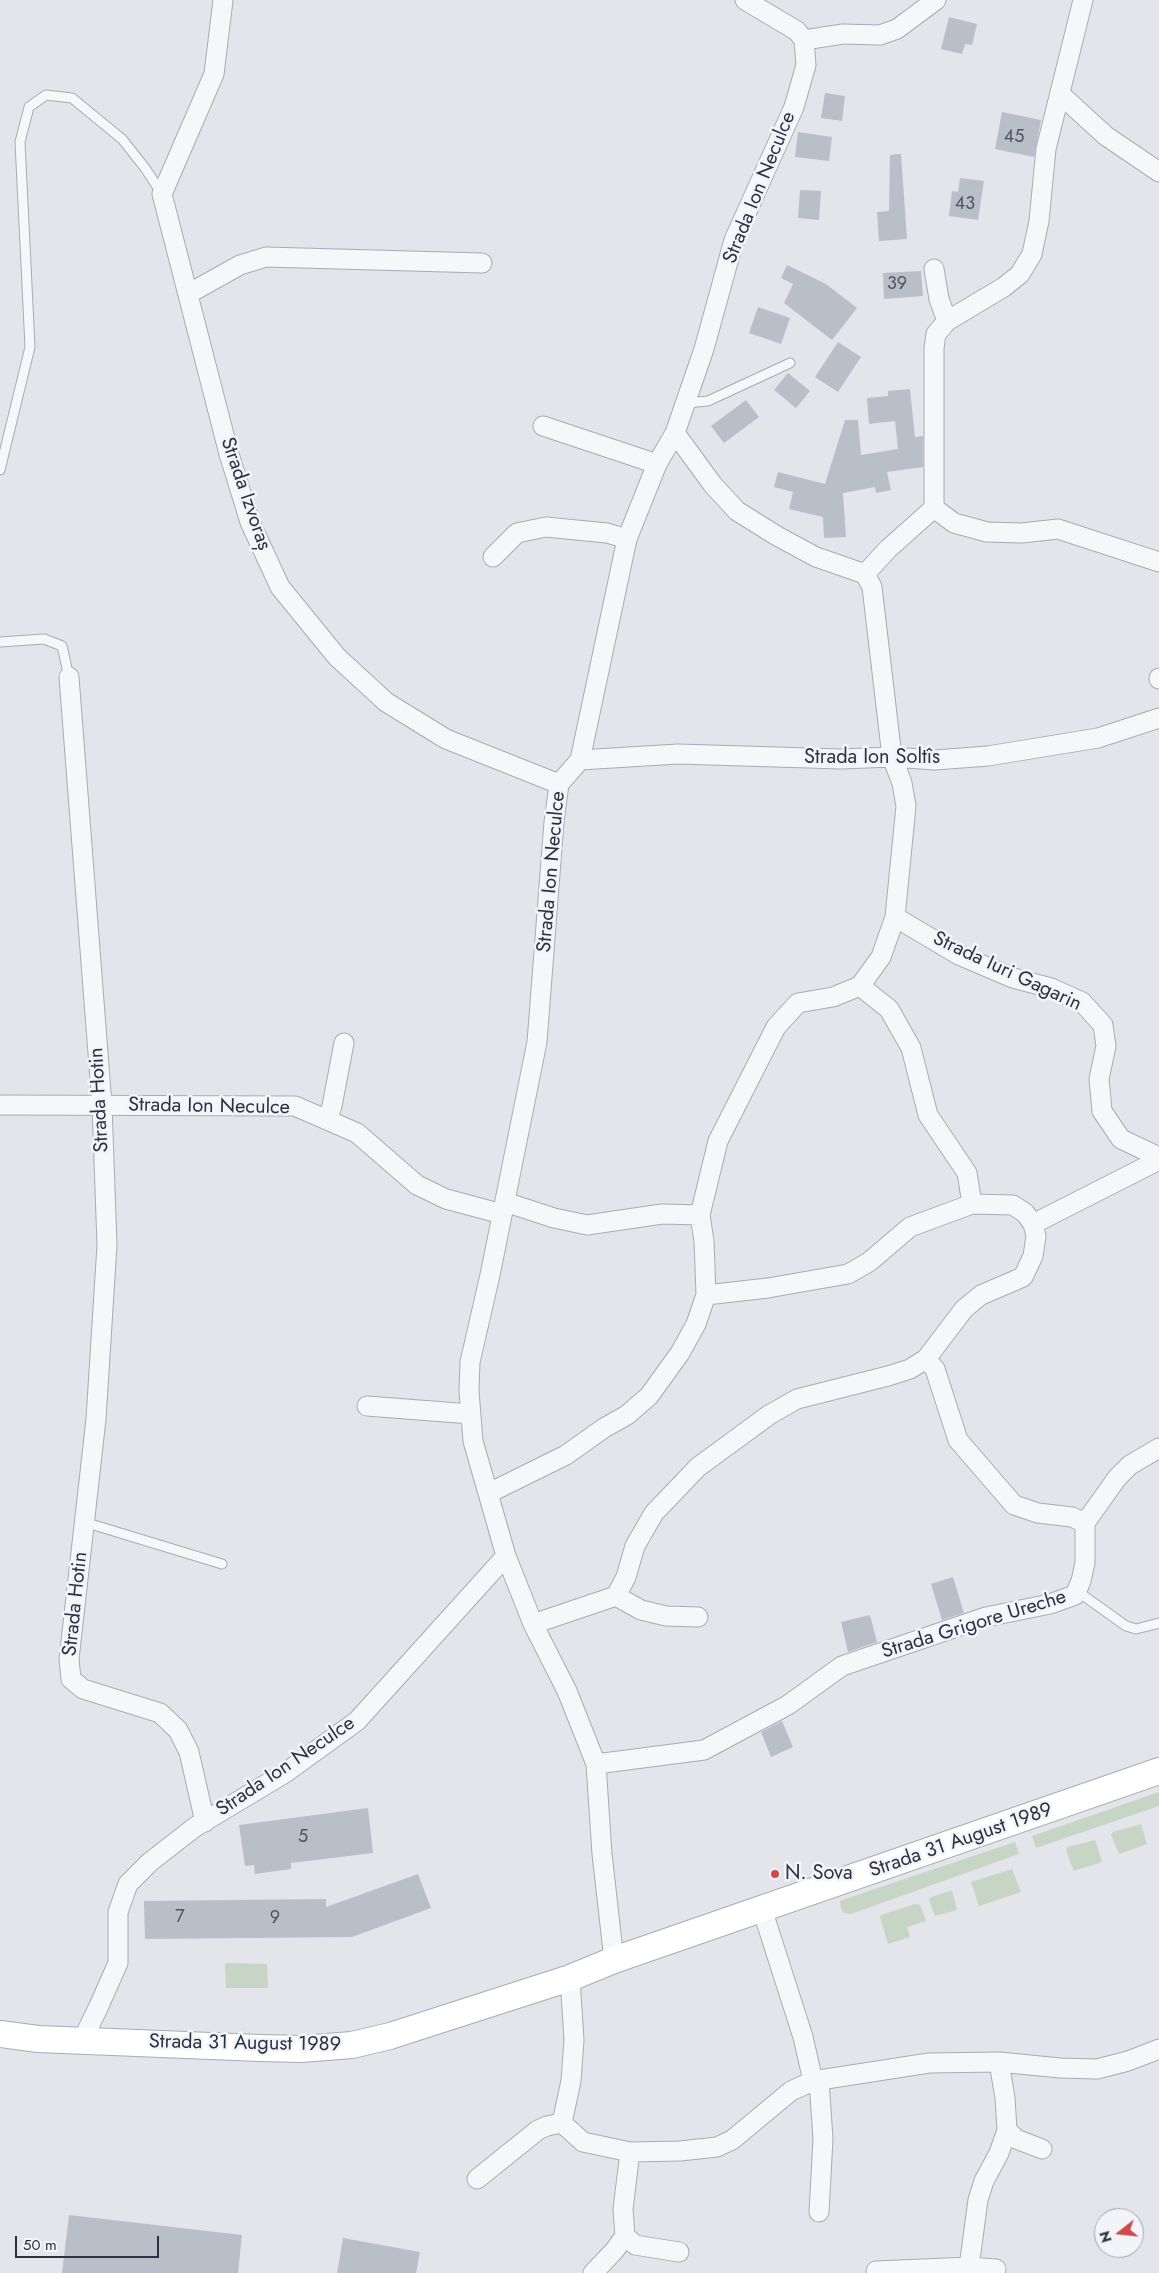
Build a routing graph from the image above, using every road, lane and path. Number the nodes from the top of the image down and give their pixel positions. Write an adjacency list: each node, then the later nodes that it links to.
1 (224, 0): 8 (street)
2 (746, 0): 5 (street)
3 (936, 0): 5 (street)
4 (1083, 0): 6 (street)
5 (804, 40): 14 (street, Strada Ion Neculce)
6 (1060, 94): 7 (street); 12 (street)
7 (1159, 172)
8 (162, 194): 11 (street, Strada Izvoraș); 18 (lane)
9 (482, 263): 11 (street)
10 (934, 269): 12 (street)
11 (188, 294): 29 (street, Strada Izvoraș)
12 (947, 321): 19 (street)
13 (790, 363): 14 (lane)
14 (686, 403): 16 (street, Strada Ion Neculce)
15 (543, 426): 17 (street)
16 (676, 433): 17 (street, Strada Ion Neculce); 23 (street)
17 (657, 464): 20 (street, Strada Ion Neculce)
18 (0, 470)
19 (934, 508): 22 (street); 23 (street)
20 (627, 538): 21 (street); 28 (street, Strada Ion Neculce)
21 (493, 557)
22 (1159, 562)
23 (865, 574): 27 (street)
24 (0, 642): 25 (lane)
25 (69, 677): 34 (street, Strada Hotin)
26 (1159, 718): 27 (street, Strada Ion Soltîs)
27 (892, 757): 28 (street, Strada Ion Soltîs); 30 (street)
28 (580, 760): 29 (street, Strada Ion Neculce)
29 (559, 784): 38 (street, Strada Ion Neculce)
30 (896, 917): 31 (street); 36 (street, Strada Iuri Gagarin)
31 (860, 986): 37 (street); 39 (street)
32 (344, 1043): 35 (street)
33 (0, 1105): 34 (street, Strada Ion Neculce)
34 (102, 1105): 35 (street, Strada Ion Neculce); 47 (street, Strada Hotin)
35 (327, 1120): 38 (street, Strada Ion Neculce)
36 (1159, 1159): 40 (street)
37 (972, 1204): 40 (street); 41 (street)
38 (504, 1208): 39 (street); 44 (street, Strada Ion Neculce)
39 (700, 1215): 41 (street)
40 (1033, 1224): 42 (street)
41 (706, 1295): 46 (street)
42 (926, 1359): 48 (street); 52 (street)
43 (367, 1406): 44 (street)
44 (471, 1414): 46 (street, Strada Ion Neculce)
45 (1159, 1448): 48 (street)
46 (489, 1493): 49 (street, Strada Ion Neculce)
47 (84, 1522): 50 (lane, Strada Hotin); 58 (street, Strada Hotin)
48 (1085, 1523): 51 (street, Strada Grigore Ureche)
49 (506, 1556): 55 (street); 58 (street, Strada Ion Neculce)
50 (222, 1564)
51 (1077, 1591): 54 (lane, Strada Grigore Ureche); 56 (street, Strada Grigore Ureche)
52 (616, 1596): 53 (street); 55 (street)
53 (698, 1617)
54 (1159, 1623)
55 (533, 1624): 56 (street)
56 (596, 1764): 60 (street)
57 (1159, 1772): 59 (main road, Strada 31 August 1989)
58 (205, 1822): 63 (street, Strada Ion Neculce)
59 (762, 1909): 60 (main road, Strada 31 August 1989); 66 (street)
60 (614, 1960): 61 (main road, Strada 31 August 1989)
61 (570, 1978): 63 (main road, Strada 31 August 1989); 67 (street)
62 (0, 2034): 63 (main road, Strada 31 August 1989)
63 (82, 2041)
64 (1159, 2049): 65 (street)
65 (999, 2062): 66 (street); 68 (street)
66 (816, 2080): 70 (street); 72 (street)
67 (562, 2122): 70 (street); 71 (street)
68 (1007, 2130): 69 (street); 75 (street)
69 (1042, 2149)
70 (630, 2152): 73 (street)
71 (477, 2179)
72 (819, 2212)
73 (625, 2236): 74 (street); 78 (street)
74 (679, 2252)
75 (969, 2267): 76 (street); 77 (street)
76 (996, 2269)
77 (876, 2271)
78 (593, 2273)

